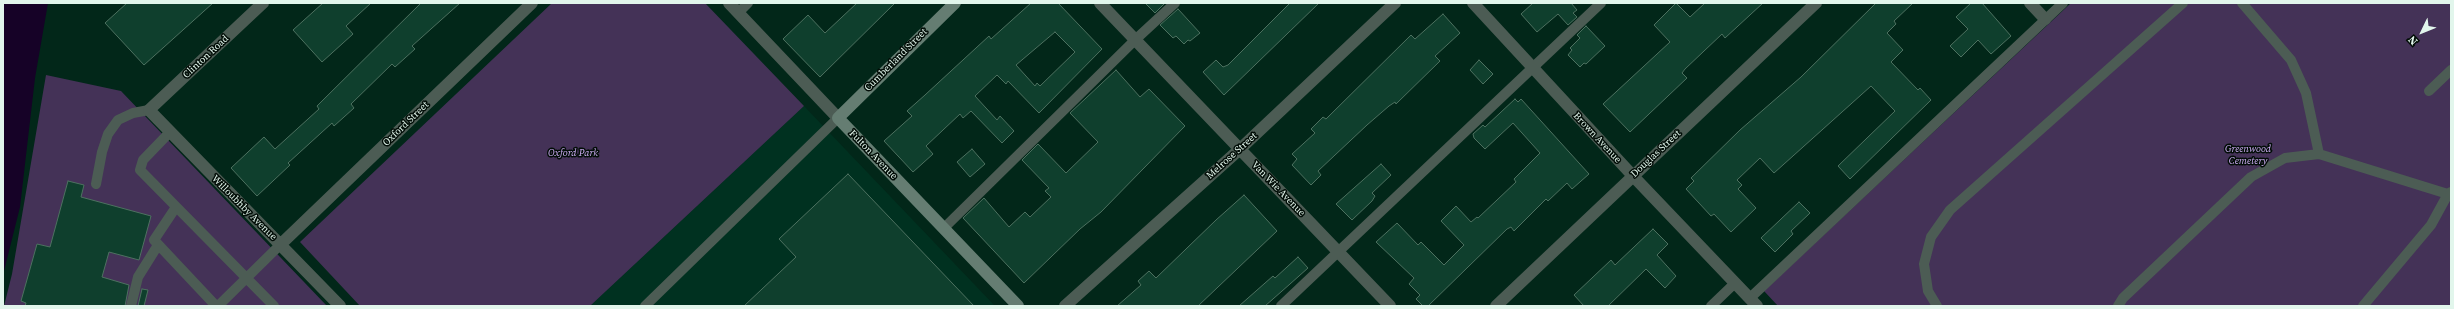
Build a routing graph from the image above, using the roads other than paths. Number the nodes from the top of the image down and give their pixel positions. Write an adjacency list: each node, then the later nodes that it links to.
1 (263, 3): 22 (street, Clinton Road)
2 (532, 3): 33 (street, Oxford Street)
3 (728, 3): 16 (street, Fulton Avenue)
4 (748, 3): 16 (lane)
5 (955, 3): 23 (street, Cumberland Street)
6 (1100, 3): 18 (street, Van Wie Avenue)
7 (1175, 3): 18 (lane)
8 (1395, 3): 25 (street, Melrose Street)
9 (1473, 3): 19 (street, Brown Avenue)
10 (1601, 3): 19 (lane)
11 (1816, 3): 27 (street, Douglas Street)
12 (2030, 3): 17 (street)
13 (2063, 3): 17 (lane)
14 (2184, 3): 49 (lane)
15 (2242, 3): 26 (lane)
16 (738, 13): 23 (street, Fulton Avenue)
17 (2045, 19): 37 (lane)
18 (1135, 40): 25 (street, Van Wie Avenue); 31 (lane)
19 (1532, 68): 27 (street, Brown Avenue); 34 (lane)
20 (2451, 70): 21 (lane)
21 (2429, 90)
22 (148, 110): 24 (street, Willoubhby Avenue); 28 (lane)
23 (838, 118): 31 (street, Fulton Avenue); 42 (lane)
24 (170, 132): 30 (lane); 33 (street, Willoubhby Avenue)
25 (1240, 149): 34 (street, Van Wie Avenue); 44 (street, Melrose Street)
26 (2319, 154): 29 (lane); 50 (lane)
27 (1632, 176): 36 (street, Brown Avenue); 47 (street, Douglas Street)
28 (96, 184)
29 (2450, 195): 51 (lane)
30 (176, 207): 32 (lane); 35 (lane)
31 (944, 228): 43 (street, Fulton Avenue)
32 (158, 245): 38 (lane); 39 (lane)
33 (280, 245): 35 (lane); 41 (street, Willoubhby Avenue)
34 (1338, 252): 45 (lane); 46 (street, Van Wie Avenue)
35 (246, 278): 39 (lane); 40 (lane)
36 (1735, 283): 37 (street, Brown Avenue); 48 (lane)
37 (1754, 302)
38 (132, 306)
39 (217, 306)
40 (274, 306)
41 (340, 306)
42 (645, 306)
43 (1018, 306)
44 (1066, 306)
45 (1280, 306)
46 (1390, 306)
47 (1496, 306)
48 (1711, 306)
49 (1936, 306)
50 (2118, 306)
51 (2363, 306)

